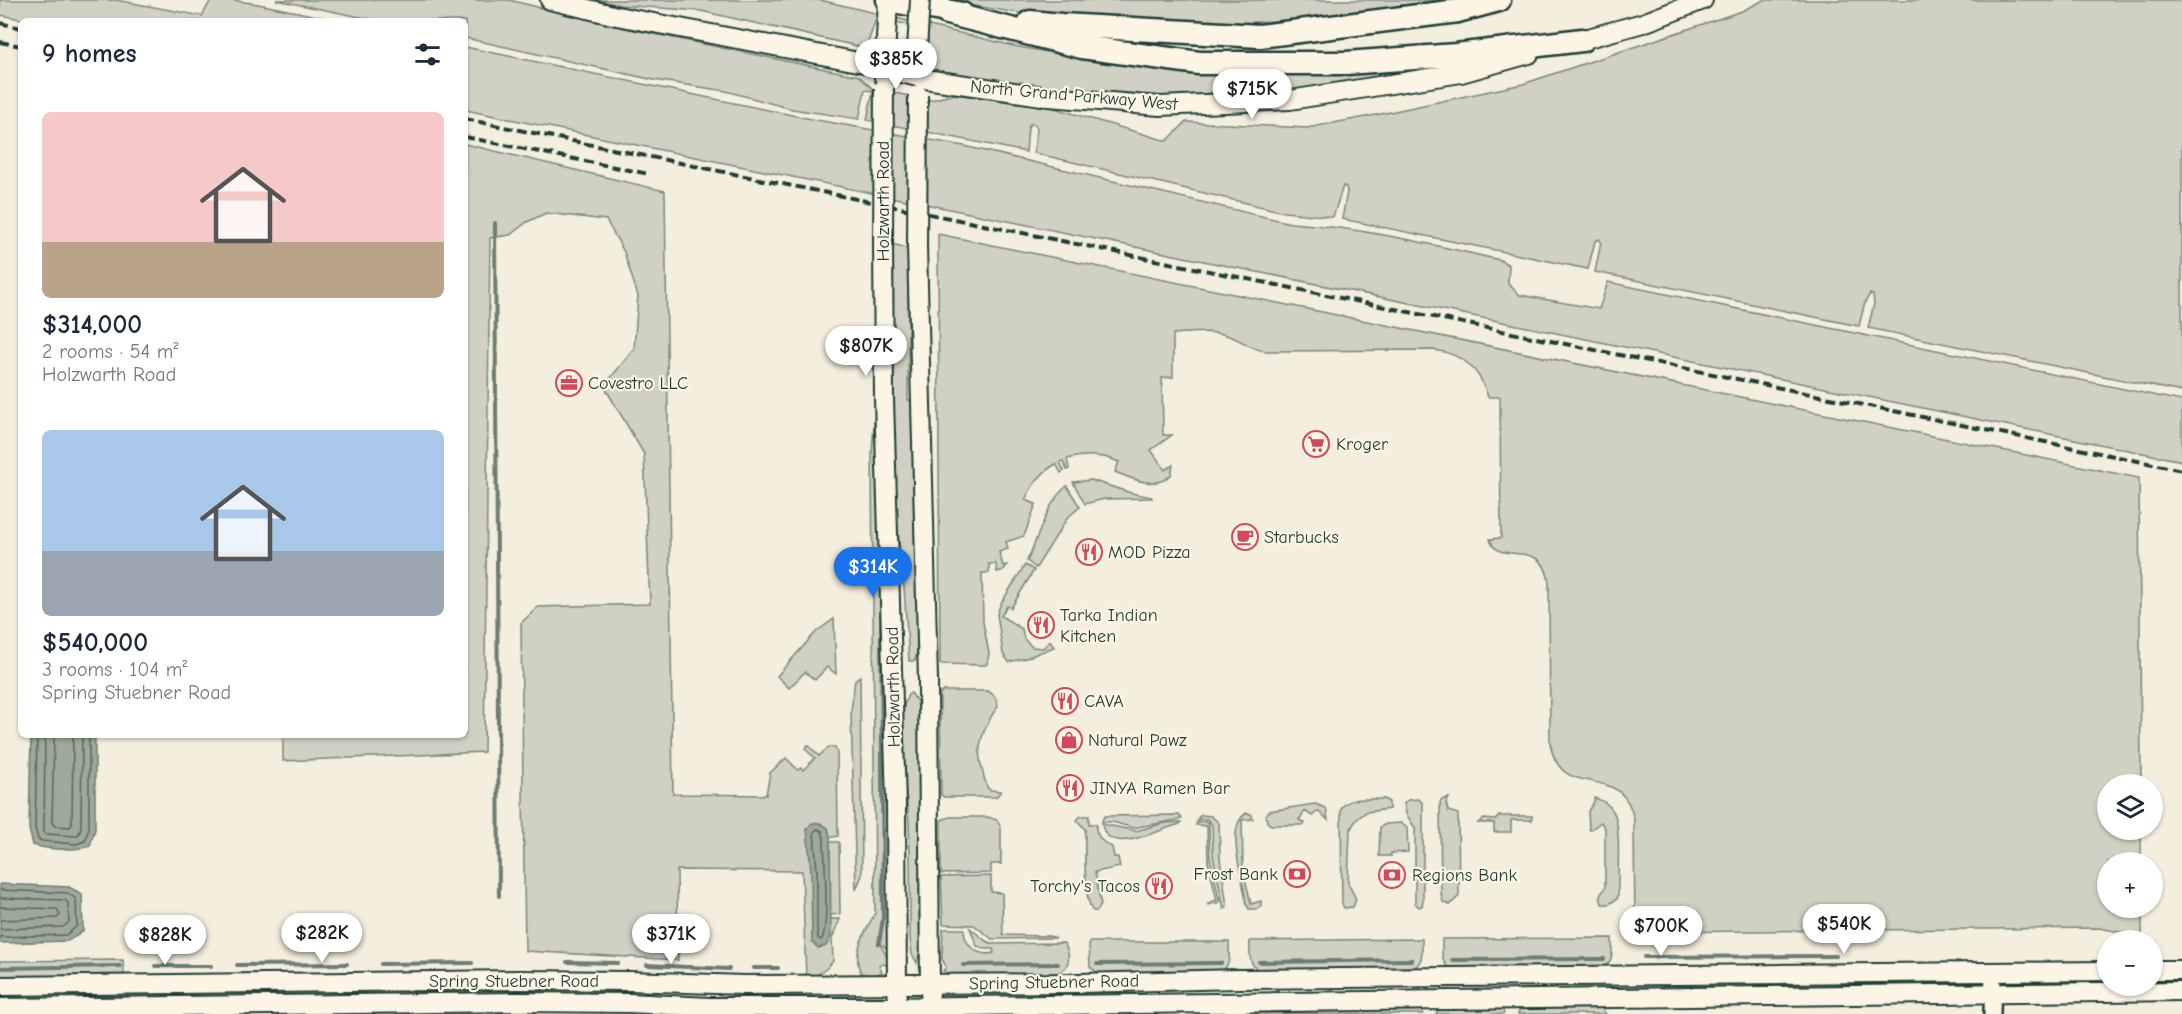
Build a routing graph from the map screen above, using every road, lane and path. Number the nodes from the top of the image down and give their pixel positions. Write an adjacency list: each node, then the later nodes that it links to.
1 (550, 0): 8 (main road, North Grand Parkway West)
2 (888, 0): 6 (highway); 8 (main road, Holzwarth Road)
3 (920, 0): 9 (main road, Holzwarth Road, bridge)
4 (1499, 0): 6 (highway)
5 (1703, 0): 7 (main road, North Grand Parkway West)
6 (947, 13): 7 (highway)
7 (1582, 40): 9 (main road, North Grand Parkway West)
8 (884, 68): 9 (main road, North Grand Parkway West); 16 (main road, Holzwarth Road, bridge)
9 (918, 86): 17 (main road, Holzwarth Road, bridge)
10 (2163, 970): 11 (main road)
11 (2182, 970)
12 (2097, 971): 13 (main road, Spring Stuebner Road)
13 (1993, 972): 14 (main road, Spring Stuebner Road); 21 (street)
14 (1626, 976): 17 (main road, Spring Stuebner Road); 22 (main road)
15 (328, 982): 16 (main road, Spring Stuebner Road); 18 (main road, Spring Stuebner Road); 23 (main road)
16 (897, 984): 17 (main road, Spring Stuebner Road); 26 (main road, Holzwarth Road)
17 (930, 984): 27 (main road, Holzwarth Road)
18 (132, 985): 19 (main road, Spring Stuebner Road); 24 (main road)
19 (0, 986)
20 (2182, 990): 21 (main road, Spring Stuebner Road)
21 (1992, 993): 22 (main road, Spring Stuebner Road); 28 (street)
22 (1619, 998): 27 (main road, Spring Stuebner Road)
23 (328, 1004): 24 (main road, Spring Stuebner Road); 26 (main road, Spring Stuebner Road)
24 (132, 1007): 25 (main road, Spring Stuebner Road)
25 (0, 1008)
26 (898, 1010): 27 (main road, Spring Stuebner Road)
27 (930, 1010)
28 (1992, 1014)

